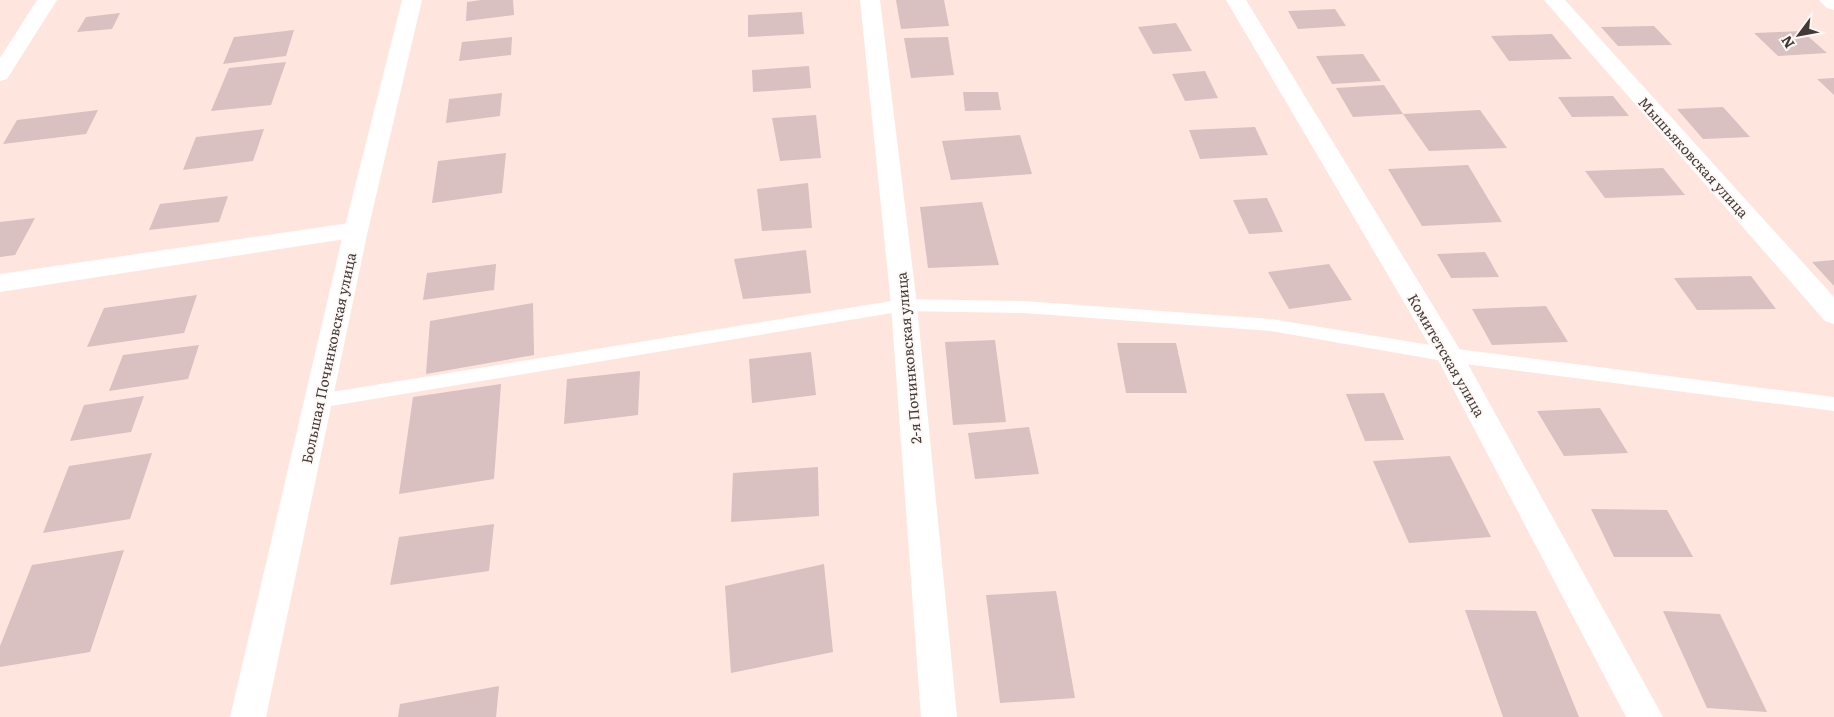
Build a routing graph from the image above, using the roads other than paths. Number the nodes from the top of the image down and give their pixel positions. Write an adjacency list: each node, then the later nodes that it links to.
1 (47, 0): 8 (street)
2 (412, 0): 9 (street, Большая Починковская улица)
3 (870, 0): 11 (street, 2-я Починковская улица)
4 (1236, 0): 13 (street, Комитетская улица)
5 (1554, 0): 12 (street, Мышьяковская улица)
6 (1829, 0): 7 (street)
7 (1834, 4)
8 (0, 75)
9 (356, 230): 10 (street); 14 (street, Большая Починковская улица)
10 (0, 283)
11 (904, 305): 13 (lane); 14 (lane); 17 (street, 2-я Починковская улица)
12 (1834, 314)
13 (1449, 356): 15 (lane); 18 (street, Комитетская улица)
14 (319, 401): 16 (street, Большая Починковская улица)
15 (1834, 404)
16 (248, 717)
17 (939, 717)
18 (1645, 717)

